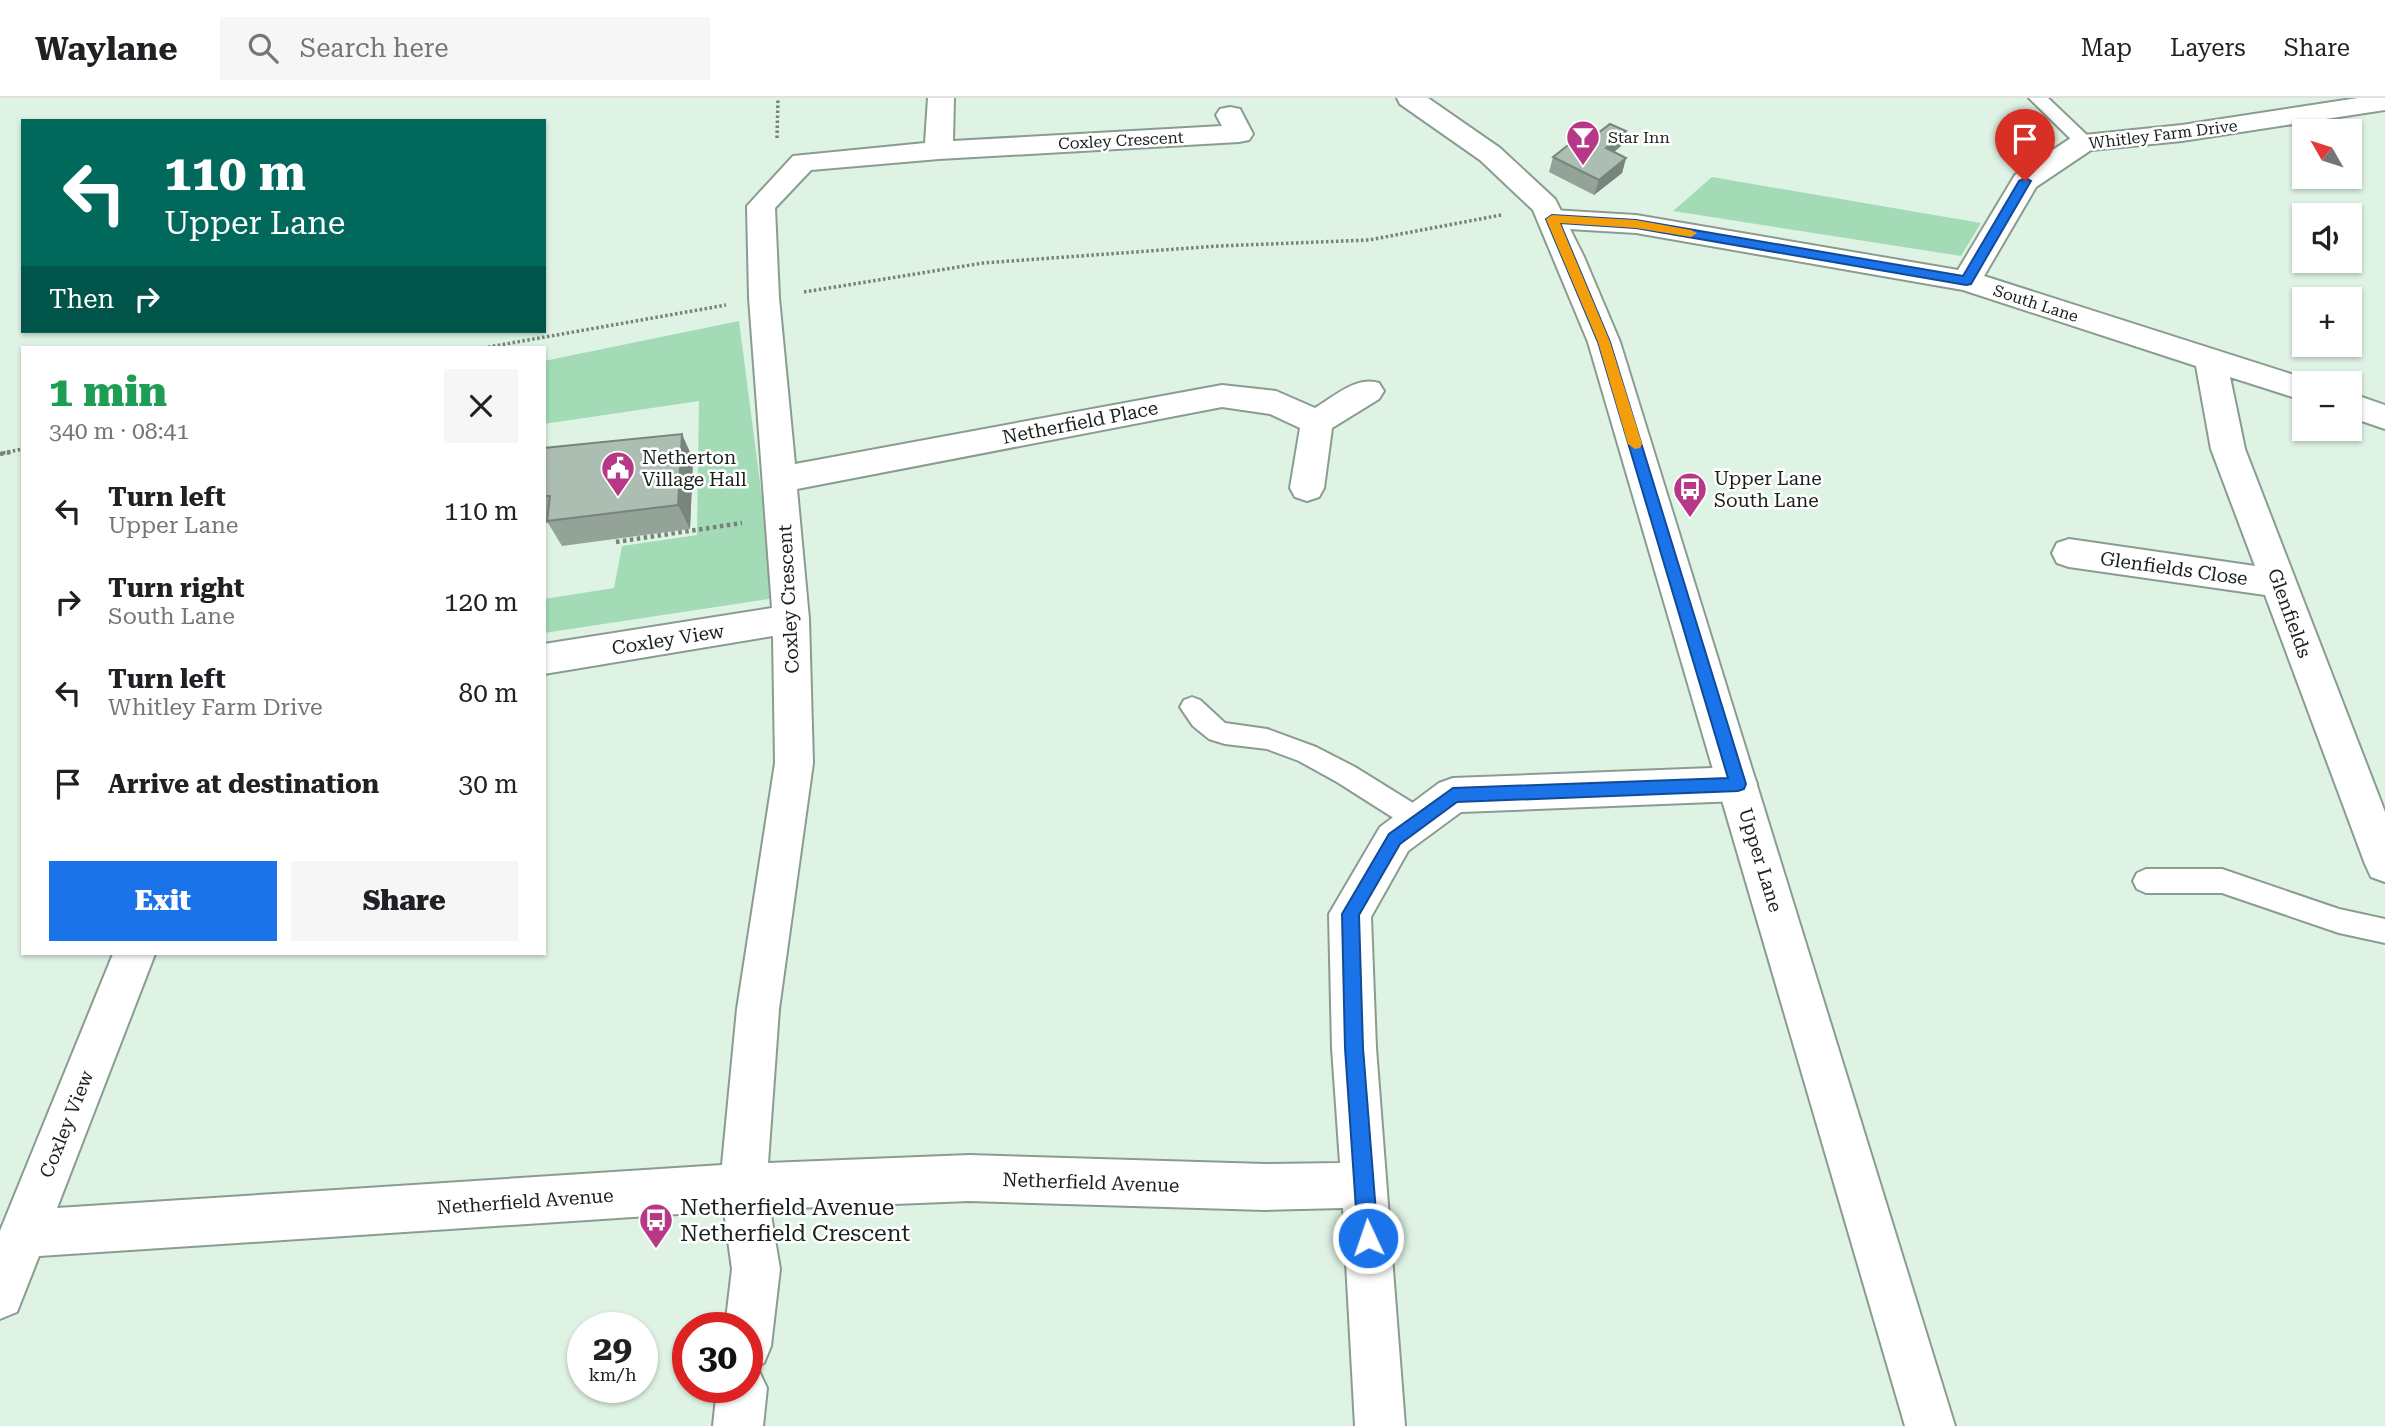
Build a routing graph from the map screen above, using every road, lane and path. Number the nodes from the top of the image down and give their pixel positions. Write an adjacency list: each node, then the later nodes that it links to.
1 (778, 98): 7 (path)
2 (940, 98): 9 (street)
3 (1410, 98): 10 (street)
4 (2038, 98): 8 (lane)
5 (2385, 102): 8 (street, Whitley Farm Drive)
6 (1230, 115): 9 (street, Coxley Crescent)
7 (777, 139)
8 (2084, 142): 11 (street, Whitley Farm Drive)
9 (939, 150): 12 (street, Coxley Crescent)
10 (1548, 213): 11 (street, South Lane); 12 (path); 31 (street, Upper Lane)
11 (1966, 281): 14 (street, South Lane)
12 (764, 298): 13 (path); 22 (street, Coxley Crescent)
13 (492, 346)
14 (2210, 359): 15 (street, South Lane); 27 (street, Glenfields)
15 (2292, 386)
16 (1368, 391): 19 (street)
17 (2362, 409): 18 (street)
18 (2385, 417)
19 (1317, 422): 22 (street, Netherfield Place); 23 (street)
20 (21, 449): 21 (path)
21 (0, 454)
22 (781, 480): 24 (street, Coxley Crescent)
23 (1307, 488)
24 (784, 516): 25 (path); 28 (street, Coxley Crescent)
25 (616, 542)
26 (2069, 553): 27 (street, Glenfields Close)
27 (2279, 583): 33 (street, Glenfields)
28 (791, 619): 29 (street, Coxley View); 38 (street, Coxley Crescent)
29 (546, 659)
30 (1192, 707): 32 (lane)
31 (1738, 784): 32 (street); 45 (street, Upper Lane)
32 (1420, 821): 37 (street)
33 (2385, 864)
34 (2146, 881): 35 (lane)
35 (2385, 931)
36 (134, 955): 39 (street, Coxley View)
37 (1365, 1185): 38 (street, Netherfield Avenue); 44 (street)
38 (743, 1187): 39 (street, Netherfield Avenue); 41 (street, Coxley Crescent)
39 (22, 1234): 40 (street, Coxley View)
40 (0, 1295)
41 (751, 1312)
42 (740, 1403): 43 (street)
43 (738, 1426)
44 (1380, 1426)
45 (1930, 1426)

